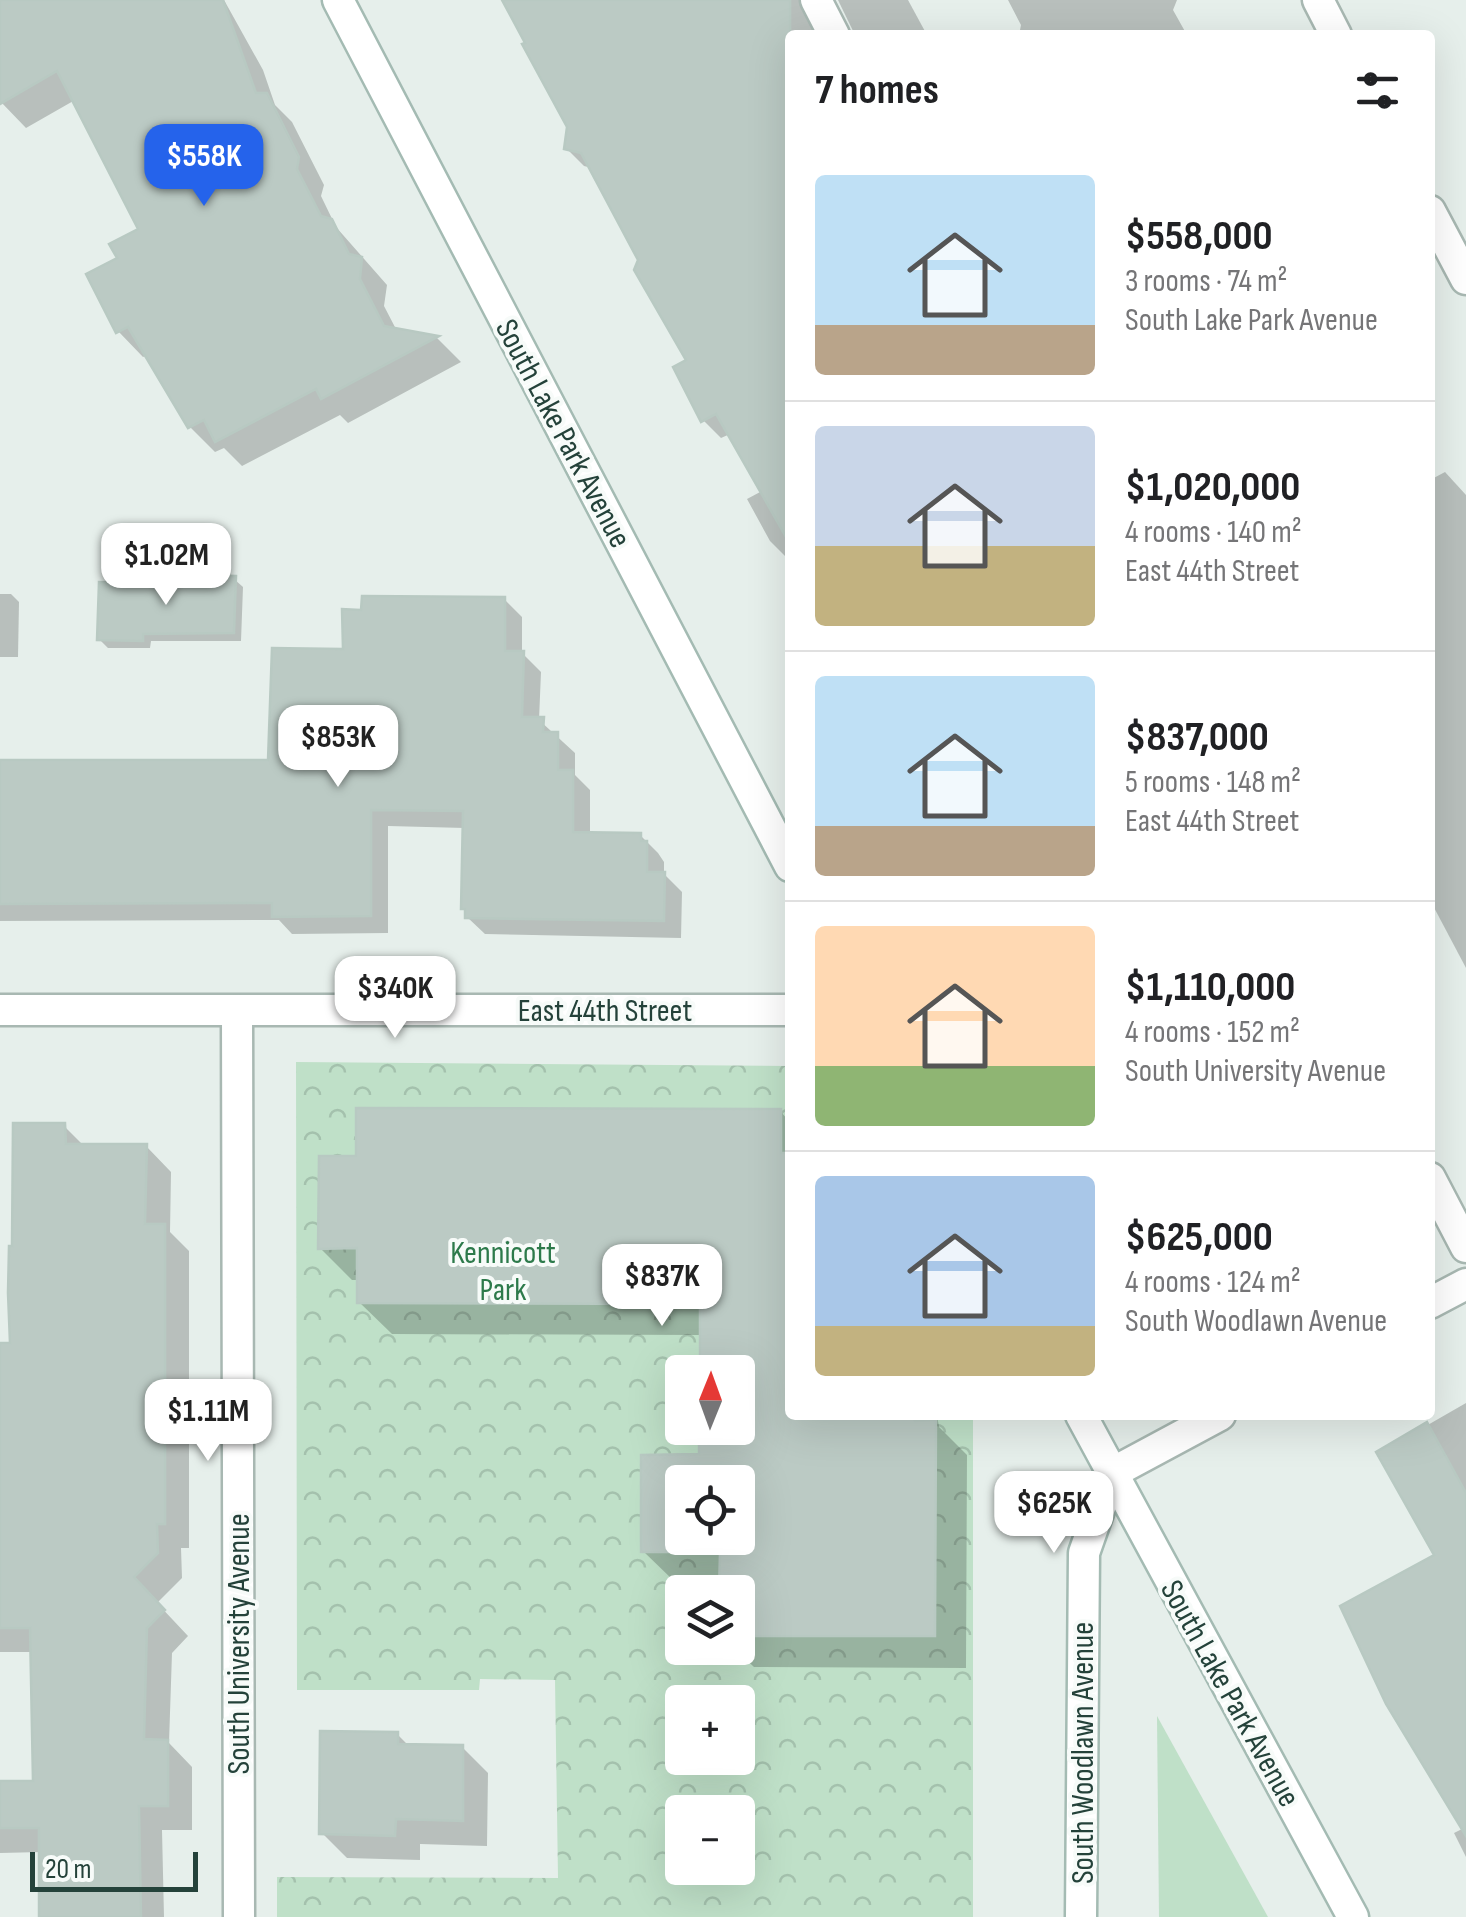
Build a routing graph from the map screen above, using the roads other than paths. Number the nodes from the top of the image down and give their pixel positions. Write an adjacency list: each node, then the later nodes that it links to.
1 (338, 0): 8 (street, South Lake Park Avenue)
2 (816, 0): 4 (street)
3 (1318, 0): 5 (street)
4 (831, 30)
5 (1333, 30)
6 (1435, 220): 7 (street)
7 (1466, 279)
8 (785, 856)
9 (0, 1010): 11 (street, East 44th Street)
10 (785, 1010): 11 (street, East 44th Street)
11 (237, 1012): 19 (street, South University Avenue)
12 (1435, 1188): 13 (street)
13 (1466, 1247)
14 (1466, 1284): 15 (street)
15 (1435, 1301)
16 (1084, 1420): 18 (street, South Lake Park Avenue)
17 (1211, 1420): 18 (street)
18 (1112, 1473): 20 (street, South Woodlawn Avenue); 21 (street, South Lake Park Avenue)
19 (239, 1917)
20 (1081, 1917)
21 (1353, 1917)

